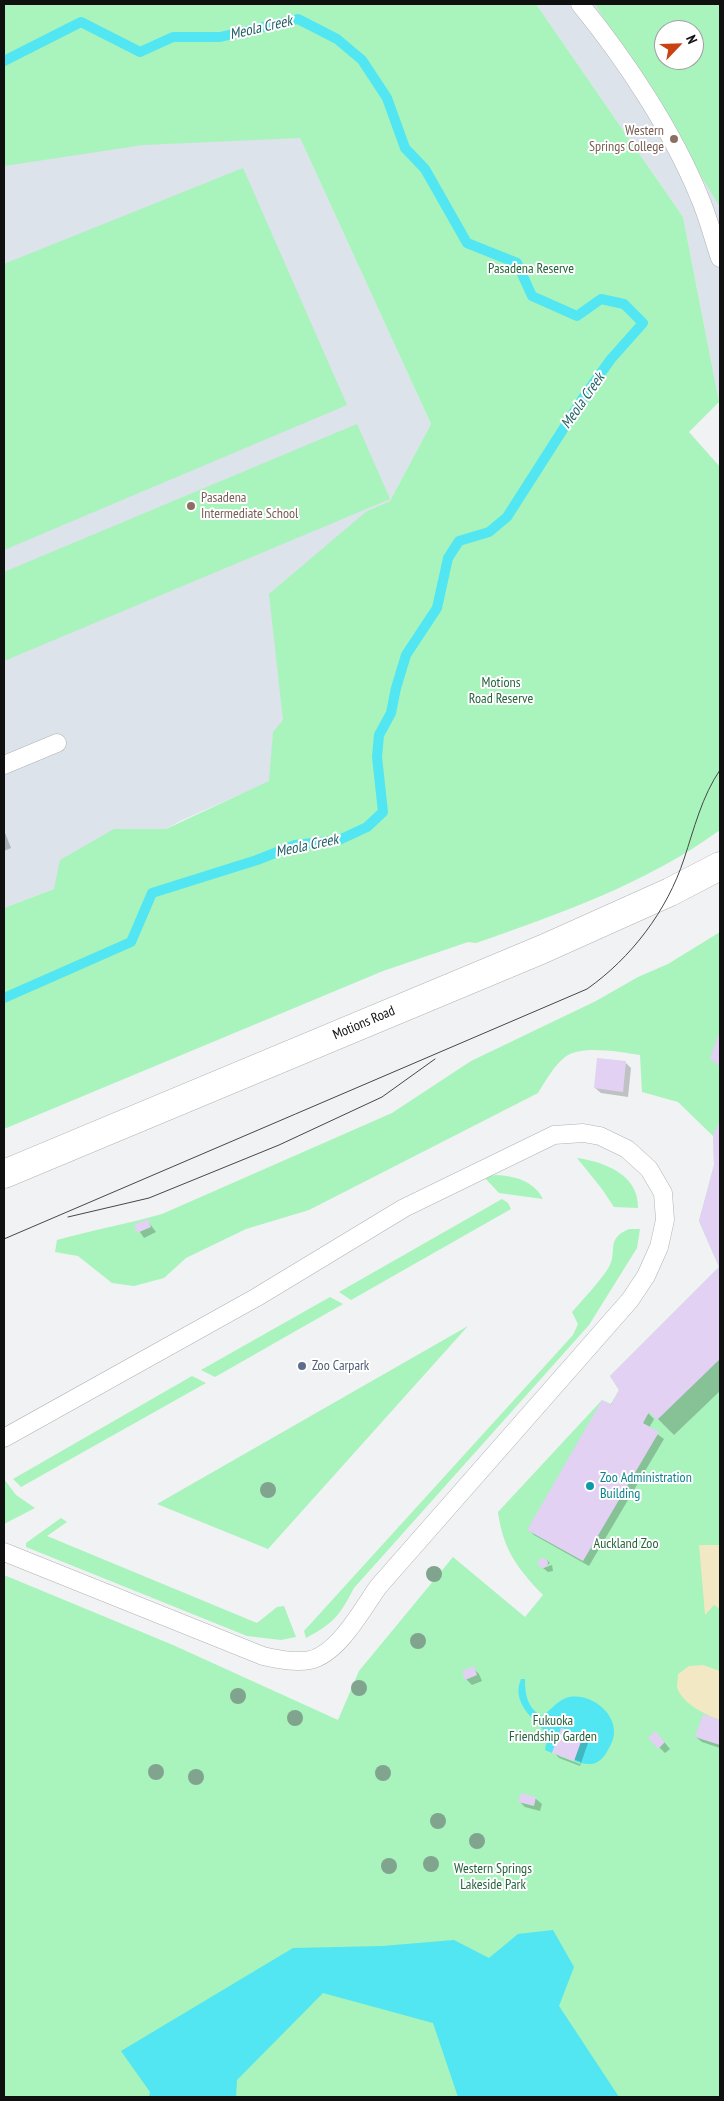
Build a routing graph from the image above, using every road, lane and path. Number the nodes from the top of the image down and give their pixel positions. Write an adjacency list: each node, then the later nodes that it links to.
1 (580, 4): 2 (lane)
2 (720, 258)
3 (57, 743): 4 (lane)
4 (4, 765)
5 (720, 866): 6 (main road, Motions Road)
6 (4, 1174)
7 (4, 1438): 8 (lane)
8 (4, 1552)

